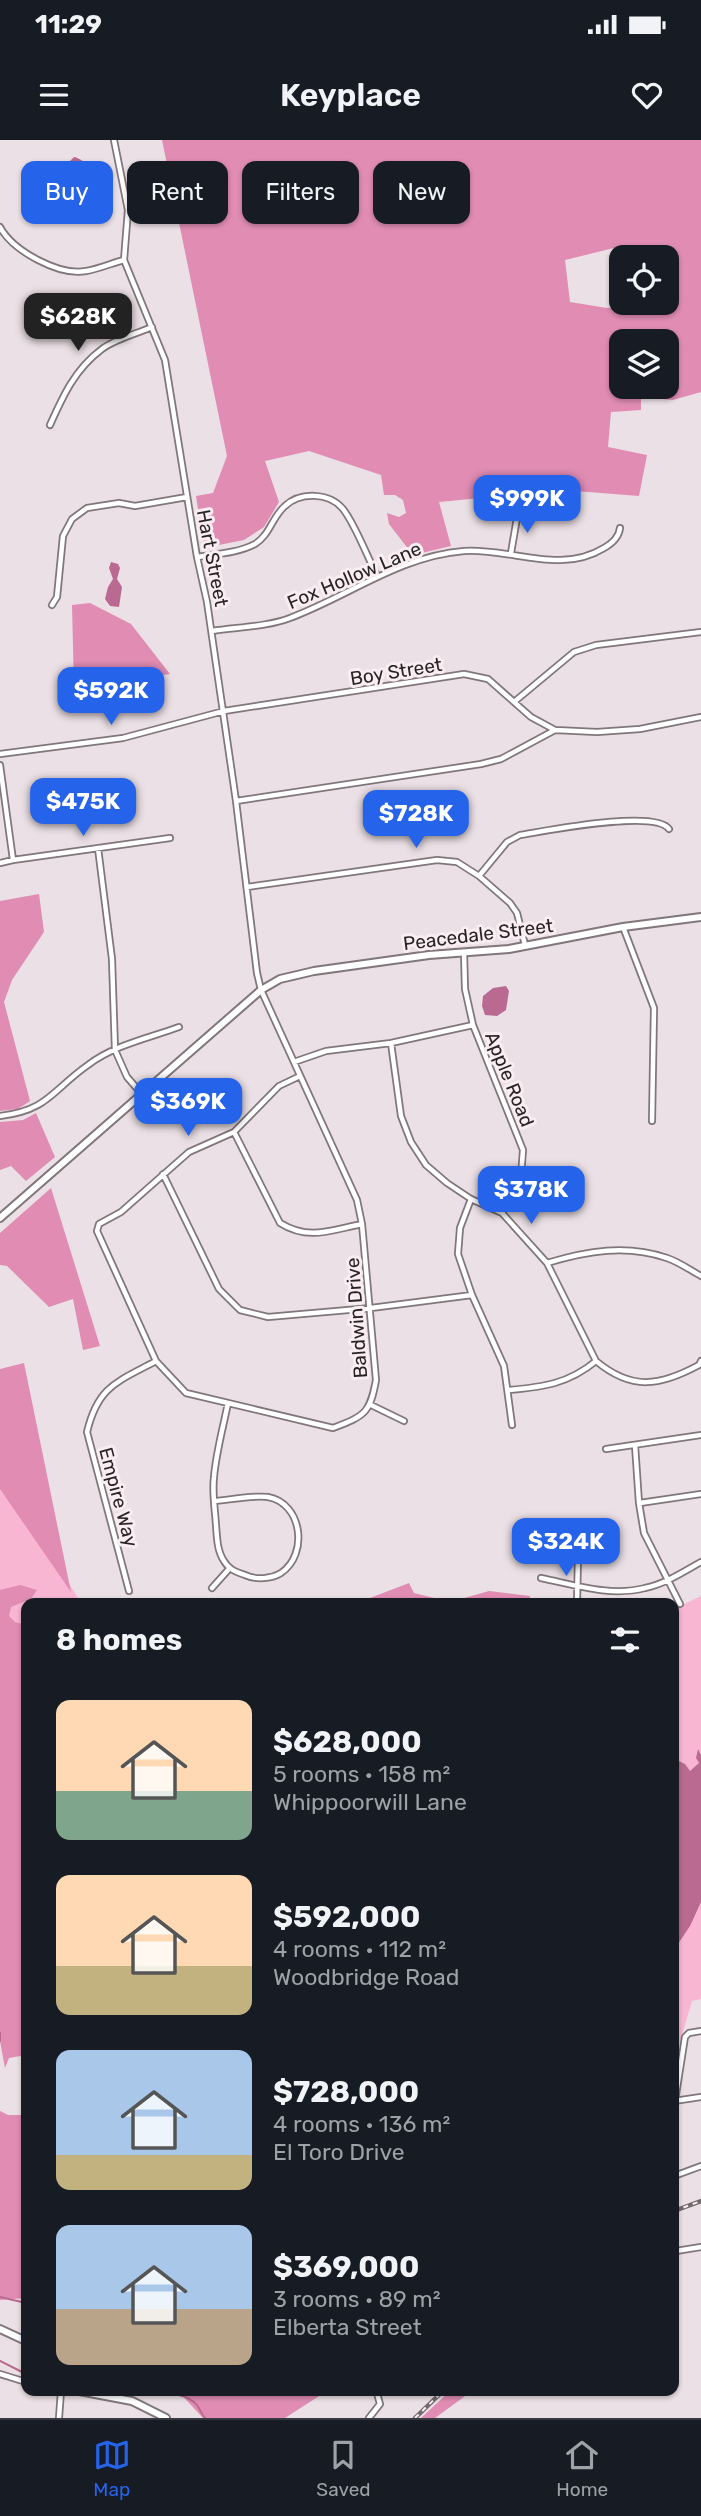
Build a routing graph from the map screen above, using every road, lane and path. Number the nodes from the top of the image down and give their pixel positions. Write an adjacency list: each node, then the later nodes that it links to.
1 (114, 140): 3 (street, Hart Street)
2 (0, 227): 3 (street)
3 (124, 260): 4 (street, Hart Street)
4 (152, 327): 5 (street); 6 (street, Hart Street)
5 (50, 425)
6 (187, 497): 10 (street, Hart Street); 12 (street)
7 (518, 512): 9 (street)
8 (620, 528): 9 (street, Fox Hollow Lane)
9 (511, 553): 11 (street, Fox Hollow Lane)
10 (197, 557): 11 (street); 13 (street, Hart Street)
11 (377, 576): 13 (street, Fox Hollow Lane)
12 (52, 605)
13 (212, 631): 16 (street, Hart Street)
14 (701, 632): 15 (street)
15 (514, 702): 16 (street, Boy Street); 18 (street, Boy Street)
16 (224, 712): 19 (street, Boy Street); 21 (street, Hart Street)
17 (701, 717): 18 (street)
18 (555, 730): 21 (street)
19 (0, 754)
20 (0, 765): 25 (street)
21 (236, 802): 28 (street, Hart Street)
22 (669, 830): 27 (street)
23 (170, 838): 24 (street)
24 (98, 848): 25 (street); 37 (street)
25 (13, 859): 26 (street)
26 (0, 863)
27 (479, 876): 28 (street); 31 (street)
28 (247, 887): 33 (street, Hart Street)
29 (701, 917): 30 (main road, Peacedale Street)
30 (623, 927): 31 (main road, Peacedale Street); 42 (street)
31 (525, 946): 32 (main road, Peacedale Street)
32 (464, 951): 33 (main road, Peacedale Street); 34 (street, Apple Road)
33 (261, 990): 38 (street, Baldwin Drive); 40 (main road, Peacedale Street)
34 (473, 1025): 36 (street); 46 (street, Apple Road)
35 (179, 1027): 37 (street)
36 (391, 1043): 38 (street); 45 (street)
37 (115, 1050): 40 (street); 41 (street)
38 (294, 1062): 39 (street, Baldwin Drive)
39 (300, 1076): 43 (street); 48 (street, Baldwin Drive)
40 (141, 1093): 47 (main road, Peacedale Street)
41 (0, 1116)
42 (652, 1121)
43 (234, 1132): 44 (street); 48 (street)
44 (163, 1174): 52 (street); 53 (street, Baldwin Drive)
45 (471, 1199): 46 (street); 51 (street)
46 (502, 1213): 49 (street)
47 (0, 1218)
48 (362, 1224): 52 (street, Baldwin Drive)
49 (547, 1263): 50 (street); 54 (street)
50 (701, 1276)
51 (472, 1295): 52 (street); 56 (street)
52 (371, 1308): 58 (street, Baldwin Drive)
53 (156, 1361): 57 (street, Baldwin Drive); 74 (street, Empire Way)
54 (596, 1361): 55 (street); 56 (street)
55 (701, 1362)
56 (509, 1390): 60 (street)
57 (228, 1403): 58 (street, Baldwin Drive); 65 (street)
58 (371, 1405): 59 (street)
59 (404, 1421)
60 (512, 1425)
61 (701, 1435): 62 (street)
62 (635, 1445): 63 (street); 66 (street)
63 (606, 1449)
64 (701, 1494): 66 (street)
65 (214, 1501): 69 (street); 69 (street)
66 (639, 1503): 71 (street)
67 (578, 1556): 72 (street)
68 (701, 1562): 71 (street)
69 (229, 1569): 73 (street)
70 (541, 1578): 72 (street)
71 (668, 1580): 72 (street); 76 (street)
72 (578, 1586): 75 (street)
73 (212, 1588)
74 (130, 1591)
75 (577, 1598)
76 (677, 1598)
77 (701, 2031): 78 (street)
78 (679, 2072)
79 (701, 2097): 80 (street)
80 (679, 2100)
81 (701, 2166): 82 (street)
82 (679, 2174)
83 (701, 2247): 84 (street)
84 (679, 2250)
85 (0, 2329): 86 (main road)
86 (21, 2340)
87 (0, 2374): 88 (street)
88 (21, 2380)
89 (60, 2396): 92 (street)
90 (114, 2396): 93 (main road)
91 (378, 2396): 94 (street)
92 (59, 2418)
93 (166, 2418)
94 (369, 2418)

